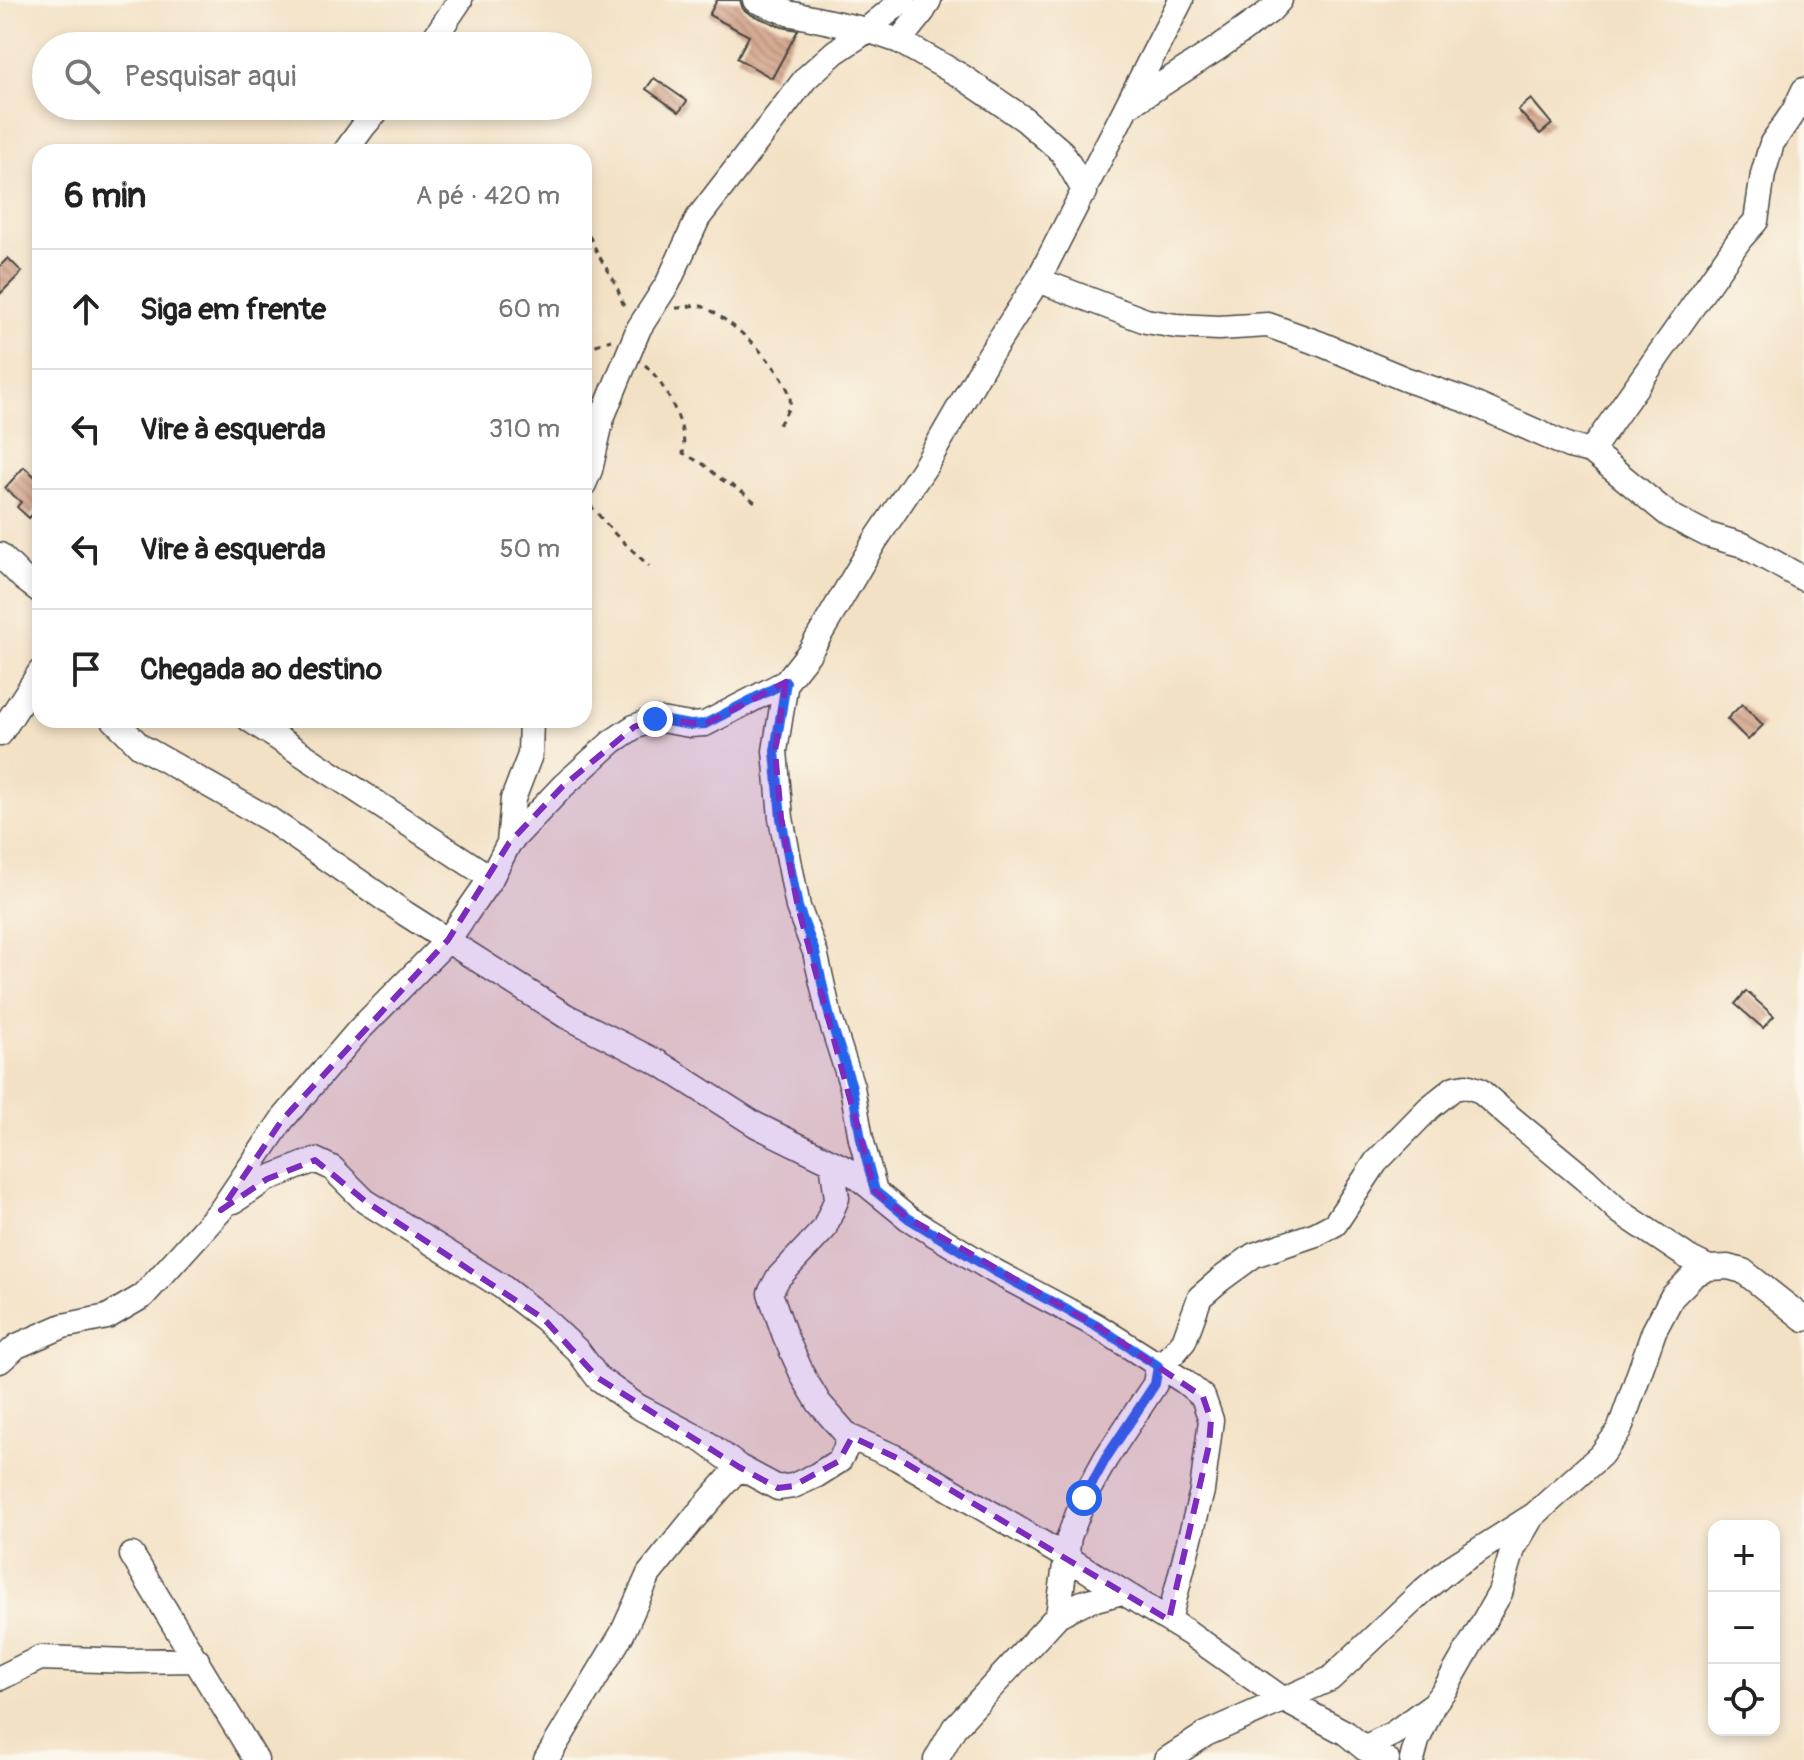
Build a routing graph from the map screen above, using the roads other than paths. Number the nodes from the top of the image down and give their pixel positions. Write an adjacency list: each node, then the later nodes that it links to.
1 (460, 0): 8 (street)
2 (755, 0): 7 (street)
3 (903, 0): 7 (street)
4 (929, 0): 9 (street)
5 (1181, 0): 11 (street)
6 (1280, 0): 11 (street)
7 (867, 30): 9 (street); 17 (street)
8 (438, 32)
9 (899, 41): 14 (street)
10 (1804, 90): 16 (street)
11 (1126, 107): 14 (street)
12 (369, 120): 13 (street)
13 (351, 144)
14 (1085, 192): 15 (street)
15 (1038, 280): 16 (street); 21 (street)
16 (1591, 451): 19 (street)
17 (592, 461)
18 (0, 555): 20 (street)
19 (1804, 579)
20 (32, 585)
21 (786, 682): 27 (street); 31 (street)
22 (32, 684): 26 (street)
23 (122, 728): 29 (street)
24 (262, 728): 28 (street)
25 (531, 728): 27 (street)
26 (0, 734)
27 (509, 843): 28 (street)
28 (491, 878): 29 (street)
29 (448, 940): 30 (street); 32 (street)
30 (832, 1162): 31 (street); 37 (street)
31 (875, 1191): 36 (street)
32 (221, 1210): 35 (street); 38 (street)
33 (1709, 1268): 34 (street); 36 (street); 39 (street)
34 (1804, 1319)
35 (0, 1361)
36 (1158, 1366): 41 (street); 44 (street)
37 (848, 1436): 38 (street); 41 (street)
38 (739, 1467): 51 (street)
39 (1534, 1515): 47 (street); 48 (street)
40 (132, 1555): 45 (street)
41 (1066, 1557): 42 (street); 43 (street)
42 (1123, 1592): 43 (street); 44 (street)
43 (1058, 1615): 52 (street)
44 (1169, 1620): 47 (street)
45 (197, 1660): 46 (street); 50 (street)
46 (0, 1678)
47 (1284, 1700): 49 (street); 53 (street)
48 (1433, 1705): 49 (street); 55 (street)
49 (1364, 1748): 54 (street)
50 (256, 1760)
51 (546, 1760)
52 (936, 1760)
53 (1166, 1760)
54 (1387, 1760)
55 (1412, 1760)

